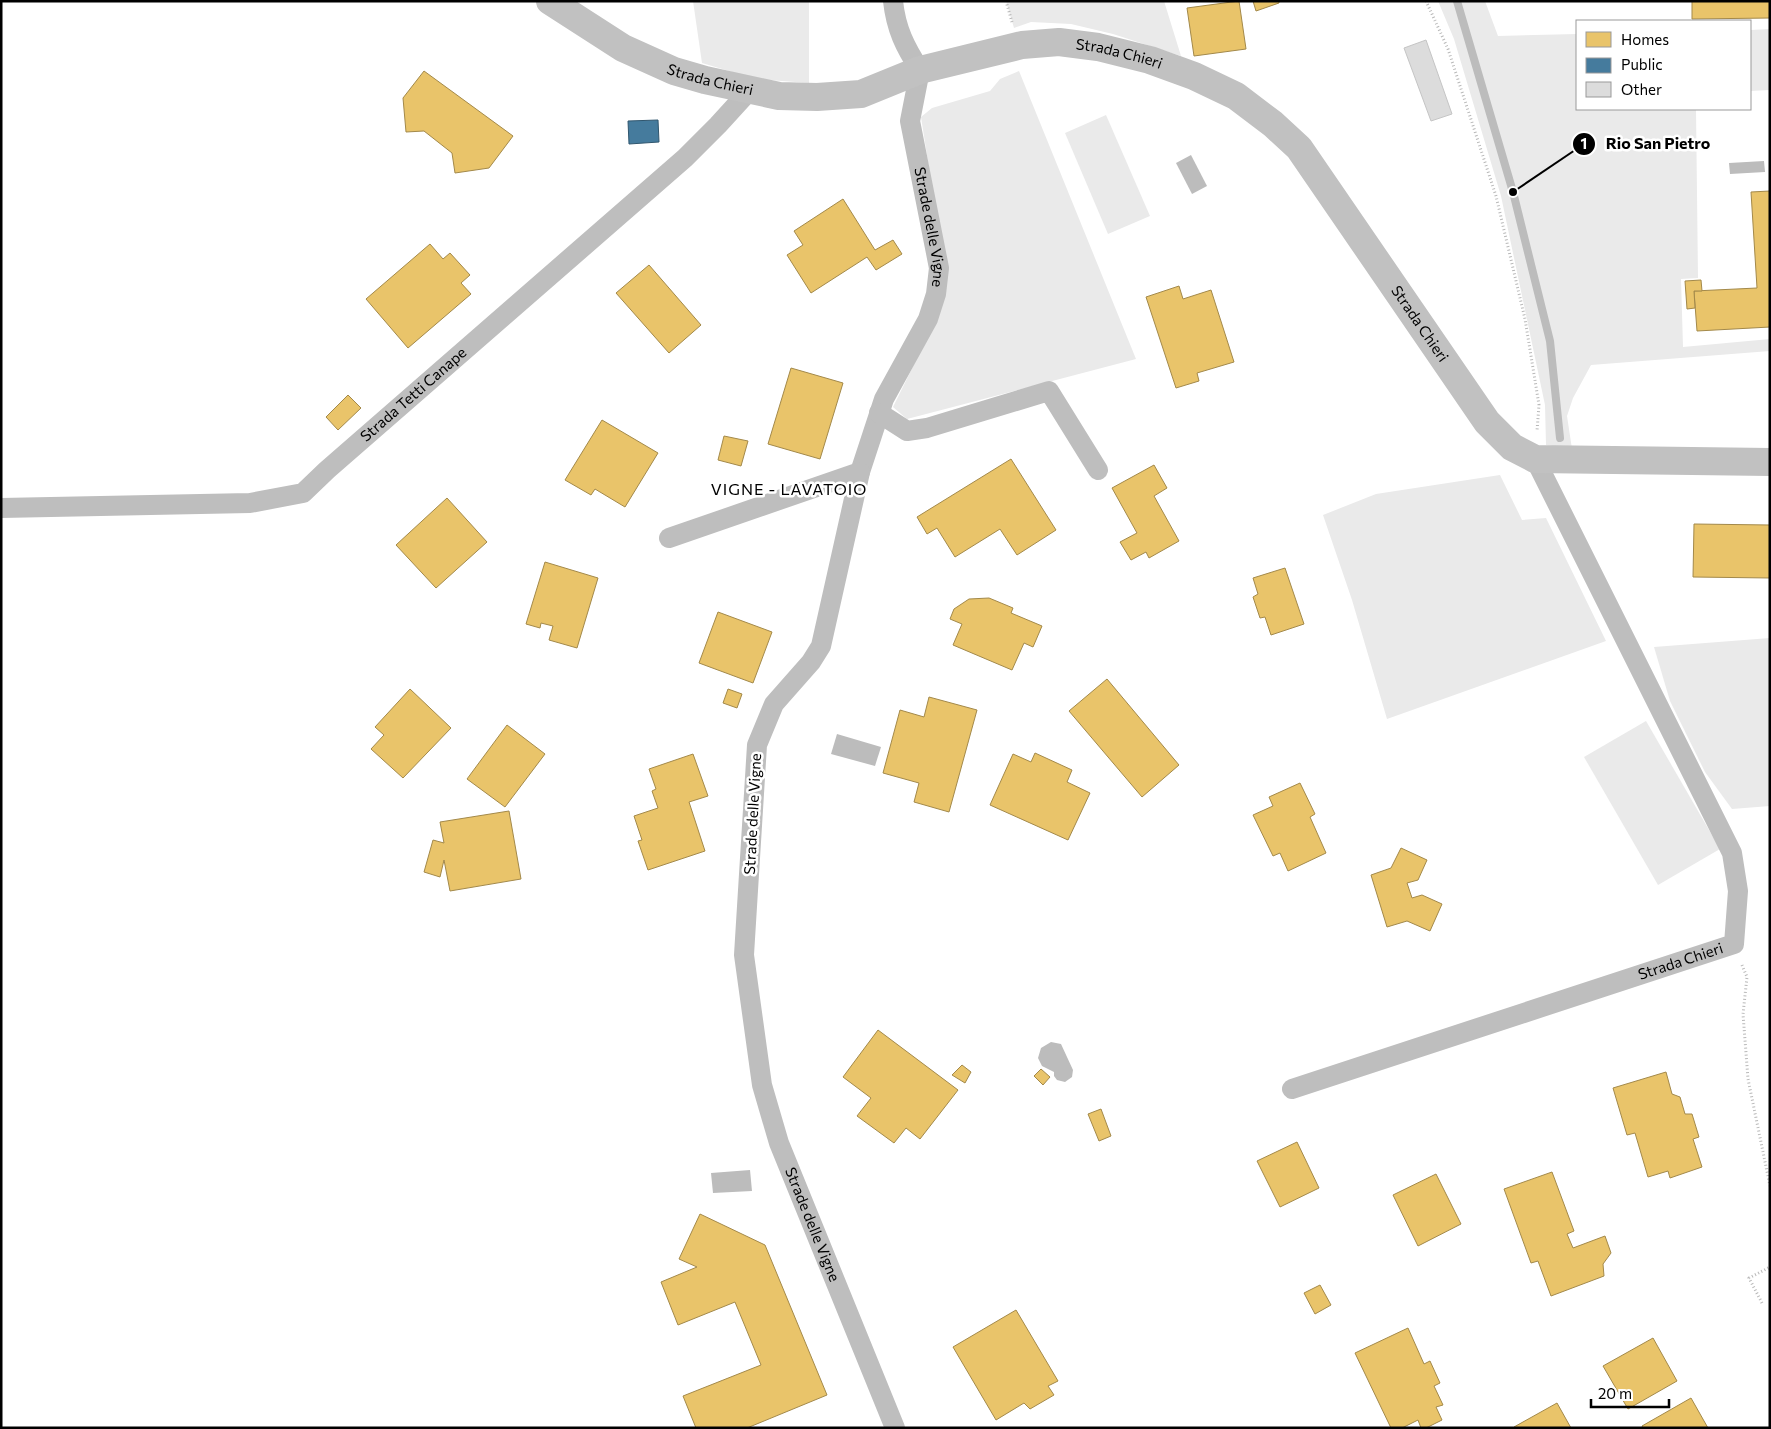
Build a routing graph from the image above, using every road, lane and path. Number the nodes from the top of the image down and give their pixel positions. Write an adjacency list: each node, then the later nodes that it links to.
1 (550, 1): 7 (main road, Strada Chieri)
2 (893, 1): 6 (street)
3 (1006, 1): 5 (path)
4 (1426, 1): 9 (path)
5 (1014, 27)
6 (920, 70): 7 (main road, Strada Chieri); 8 (street, Strade delle Vigne); 9 (main road, Strada Chieri)
7 (748, 91): 13 (street, Strada Tetti Canape)
8 (879, 413): 11 (street); 12 (street, Strade delle Vigne)
9 (1535, 459): 10 (main road, Strada Chieri); 15 (street, Strada Chieri)
10 (1770, 462)
11 (1098, 470)
12 (860, 472): 14 (street); 20 (street, Strade delle Vigne)
13 (1, 508)
14 (669, 538)
15 (1734, 944): 16 (street, Strada Chieri); 17 (path)
16 (1292, 1090)
17 (1770, 1186)
18 (1770, 1267): 19 (path)
19 (1762, 1303)
20 (895, 1428)

